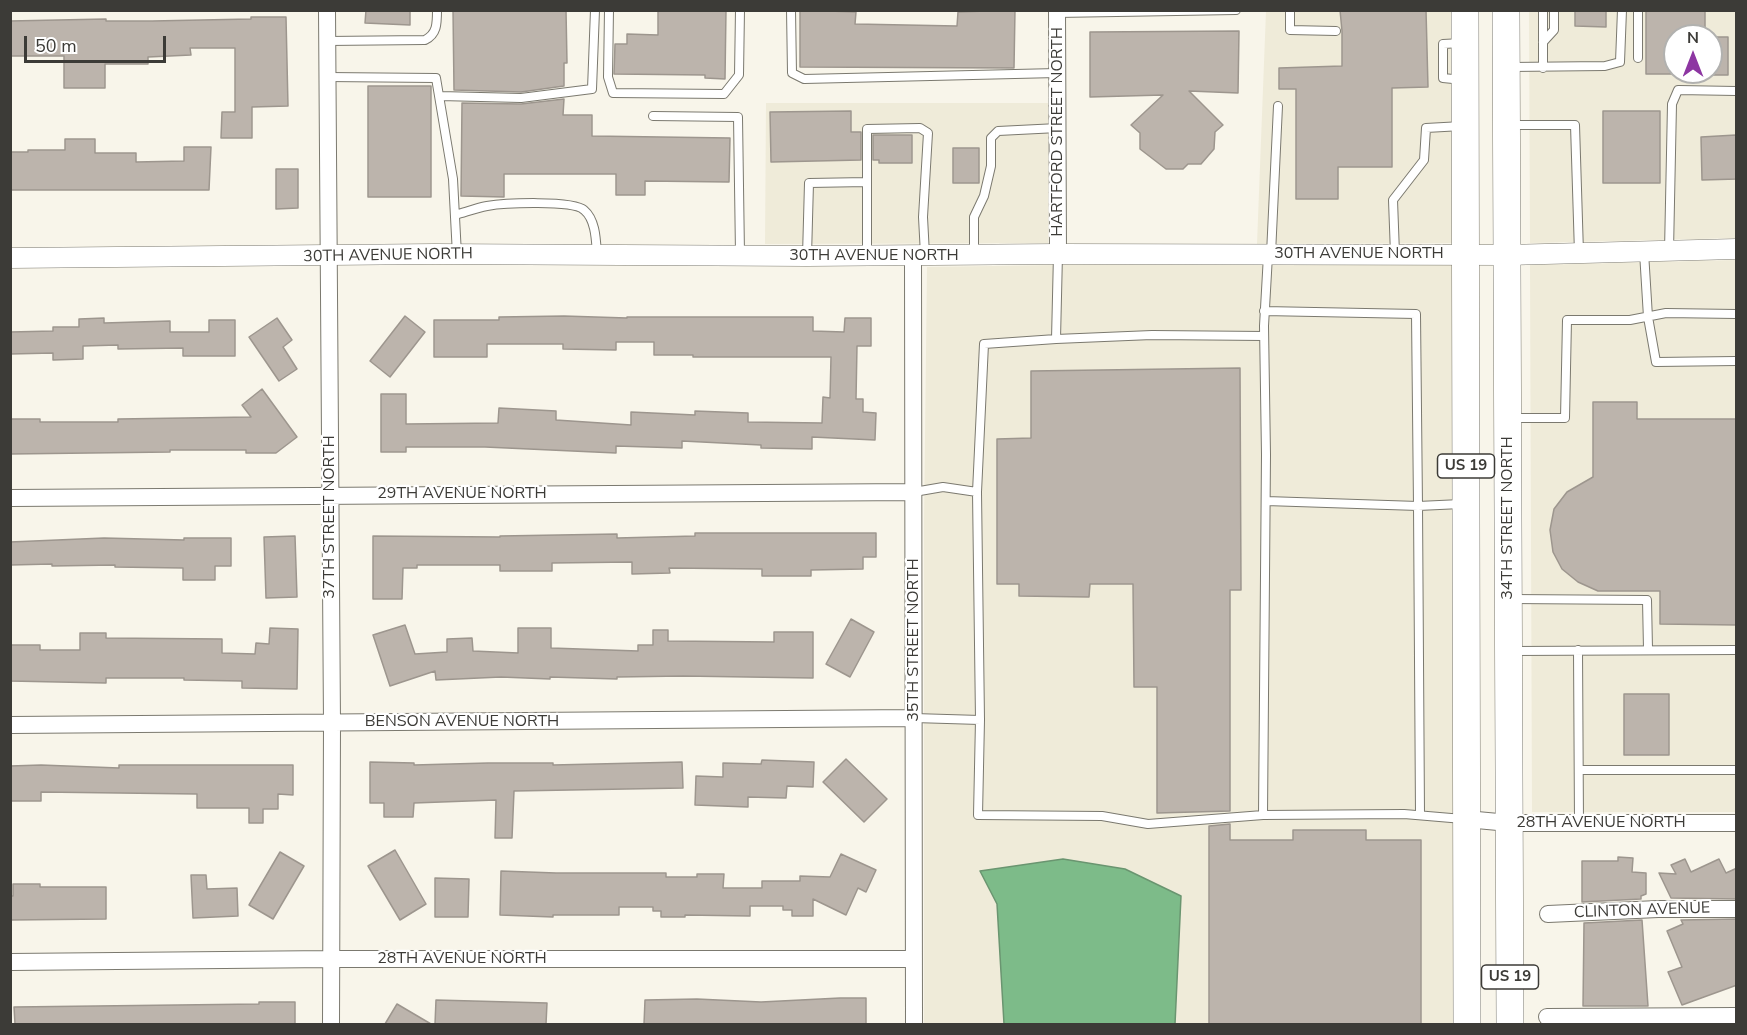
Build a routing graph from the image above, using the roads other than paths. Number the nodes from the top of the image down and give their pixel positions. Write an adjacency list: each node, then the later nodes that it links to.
1 (327, 10): 17 (street, 37TH STREET NORTH)
2 (437, 10): 17 (lane)
3 (595, 10): 25 (lane)
4 (609, 10): 5 (lane)
5 (740, 10)
6 (791, 10): 22 (lane)
7 (1290, 10): 16 (lane)
8 (1465, 10): 28 (highway, US 19)
9 (1506, 10): 20 (highway, 34TH STREET NORTH / US 19)
10 (1543, 10): 18 (lane)
11 (1554, 10): 18 (lane)
12 (1622, 10): 21 (lane)
13 (1638, 10): 19 (lane)
14 (1236, 11): 15 (lane)
15 (1057, 12): 22 (street, HARTFORD STREET NORTH)
16 (1336, 31)
17 (327, 41): 23 (street, 37TH STREET NORTH)
18 (1543, 42): 21 (lane)
19 (1638, 58)
20 (1507, 67): 21 (lane); 29 (highway, 34TH STREET NORTH / US 19)
21 (1543, 68)
22 (1057, 73): 30 (street, HARTFORD STREET NORTH)
23 (327, 77): 25 (lane); 46 (street, 37TH STREET NORTH)
24 (1737, 92): 35 (lane)
25 (440, 96): 32 (lane)
26 (1278, 106): 44 (lane)
27 (653, 116): 42 (lane)
28 (1465, 126): 38 (lane); 39 (highway, US 19)
29 (1507, 126): 36 (lane); 45 (highway, 34TH STREET NORTH / US 19)
30 (1058, 128): 37 (street, HARTFORD STREET NORTH); 43 (lane)
31 (867, 182): 47 (lane); 48 (lane); 49 (lane)
32 (455, 215): 40 (lane); 41 (lane)
33 (1737, 249): 35 (street, 30TH AVENUE NORTH)
34 (1644, 251): 35 (street, 30TH AVENUE NORTH); 36 (street, 30TH AVENUE NORTH); 53 (lane)
35 (1669, 251)
36 (1579, 253): 45 (street, 30TH AVENUE NORTH)
37 (1058, 254): 43 (street, 30TH AVENUE NORTH); 44 (street, 30TH AVENUE NORTH); 55 (lane)
38 (1395, 254): 39 (street, 30TH AVENUE NORTH); 44 (street, 30TH AVENUE NORTH)
39 (1465, 254): 45 (street, 30TH AVENUE NORTH); 63 (highway, US 19)
40 (457, 255): 41 (street, 30TH AVENUE NORTH); 46 (street, 30TH AVENUE NORTH)
41 (597, 255): 42 (street, 30TH AVENUE NORTH)
42 (740, 255): 47 (street, 30TH AVENUE NORTH)
43 (974, 255): 49 (street, 30TH AVENUE NORTH)
44 (1269, 255): 51 (lane)
45 (1507, 255): 57 (highway, 34TH STREET NORTH / US 19)
46 (329, 256): 50 (street, 30TH AVENUE NORTH); 60 (street, 37TH STREET NORTH)
47 (807, 256): 48 (street, 30TH AVENUE NORTH)
48 (867, 256): 49 (street, 30TH AVENUE NORTH)
49 (919, 256): 58 (street, 35TH STREET NORTH)
50 (10, 258)
51 (1264, 311): 54 (lane); 64 (lane)
52 (1737, 314): 53 (lane)
53 (1648, 317): 56 (lane); 57 (lane)
54 (1264, 336): 55 (lane); 62 (lane)
55 (1056, 339): 59 (lane)
56 (1737, 361)
57 (1508, 418): 65 (highway, 34TH STREET NORTH / US 19)
58 (914, 492): 59 (lane); 60 (street, 29TH AVENUE NORTH); 70 (street, 35TH STREET NORTH)
59 (977, 492): 71 (lane)
60 (330, 495): 61 (street, 29TH AVENUE NORTH); 72 (street, 37TH STREET NORTH)
61 (10, 498)
62 (1266, 501): 64 (lane); 76 (lane)
63 (1466, 504): 64 (lane); 78 (highway, US 19)
64 (1418, 506): 77 (lane)
65 (1508, 599): 66 (lane); 69 (highway, 34TH STREET NORTH / US 19)
66 (1648, 649): 67 (lane); 68 (lane)
67 (1578, 650): 69 (lane); 74 (lane)
68 (1737, 650)
69 (1508, 651): 79 (highway, 34TH STREET NORTH / US 19)
70 (914, 718): 71 (lane); 72 (street, BENSON AVENUE NORTH); 85 (street, 35TH STREET NORTH)
71 (980, 720): 76 (lane)
72 (332, 723): 73 (street, BENSON AVENUE NORTH); 84 (street, 37TH STREET NORTH)
73 (10, 725)
74 (1579, 770): 75 (lane); 80 (lane)
75 (1737, 770)
76 (1263, 815): 77 (lane)
77 (1420, 815): 78 (lane)
78 (1466, 819): 79 (street, 28TH AVENUE NORTH); 91 (highway, US 19)
79 (1509, 823): 80 (street, 28TH AVENUE NORTH); 92 (highway, 34TH STREET NORTH / US 19)
80 (1579, 823): 81 (street, 28TH AVENUE NORTH)
81 (1737, 823)
82 (1737, 909): 83 (street, CLINTON AVENUE)
83 (1548, 914)
84 (331, 959): 85 (street, 28TH AVENUE NORTH); 86 (street, 28TH AVENUE NORTH); 89 (street, 37TH STREET NORTH)
85 (914, 959): 90 (street, 35TH STREET NORTH)
86 (10, 962)
87 (1737, 1016): 88 (street)
88 (1547, 1017)
89 (331, 1024)
90 (915, 1024)
91 (1467, 1024)
92 (1510, 1024)

